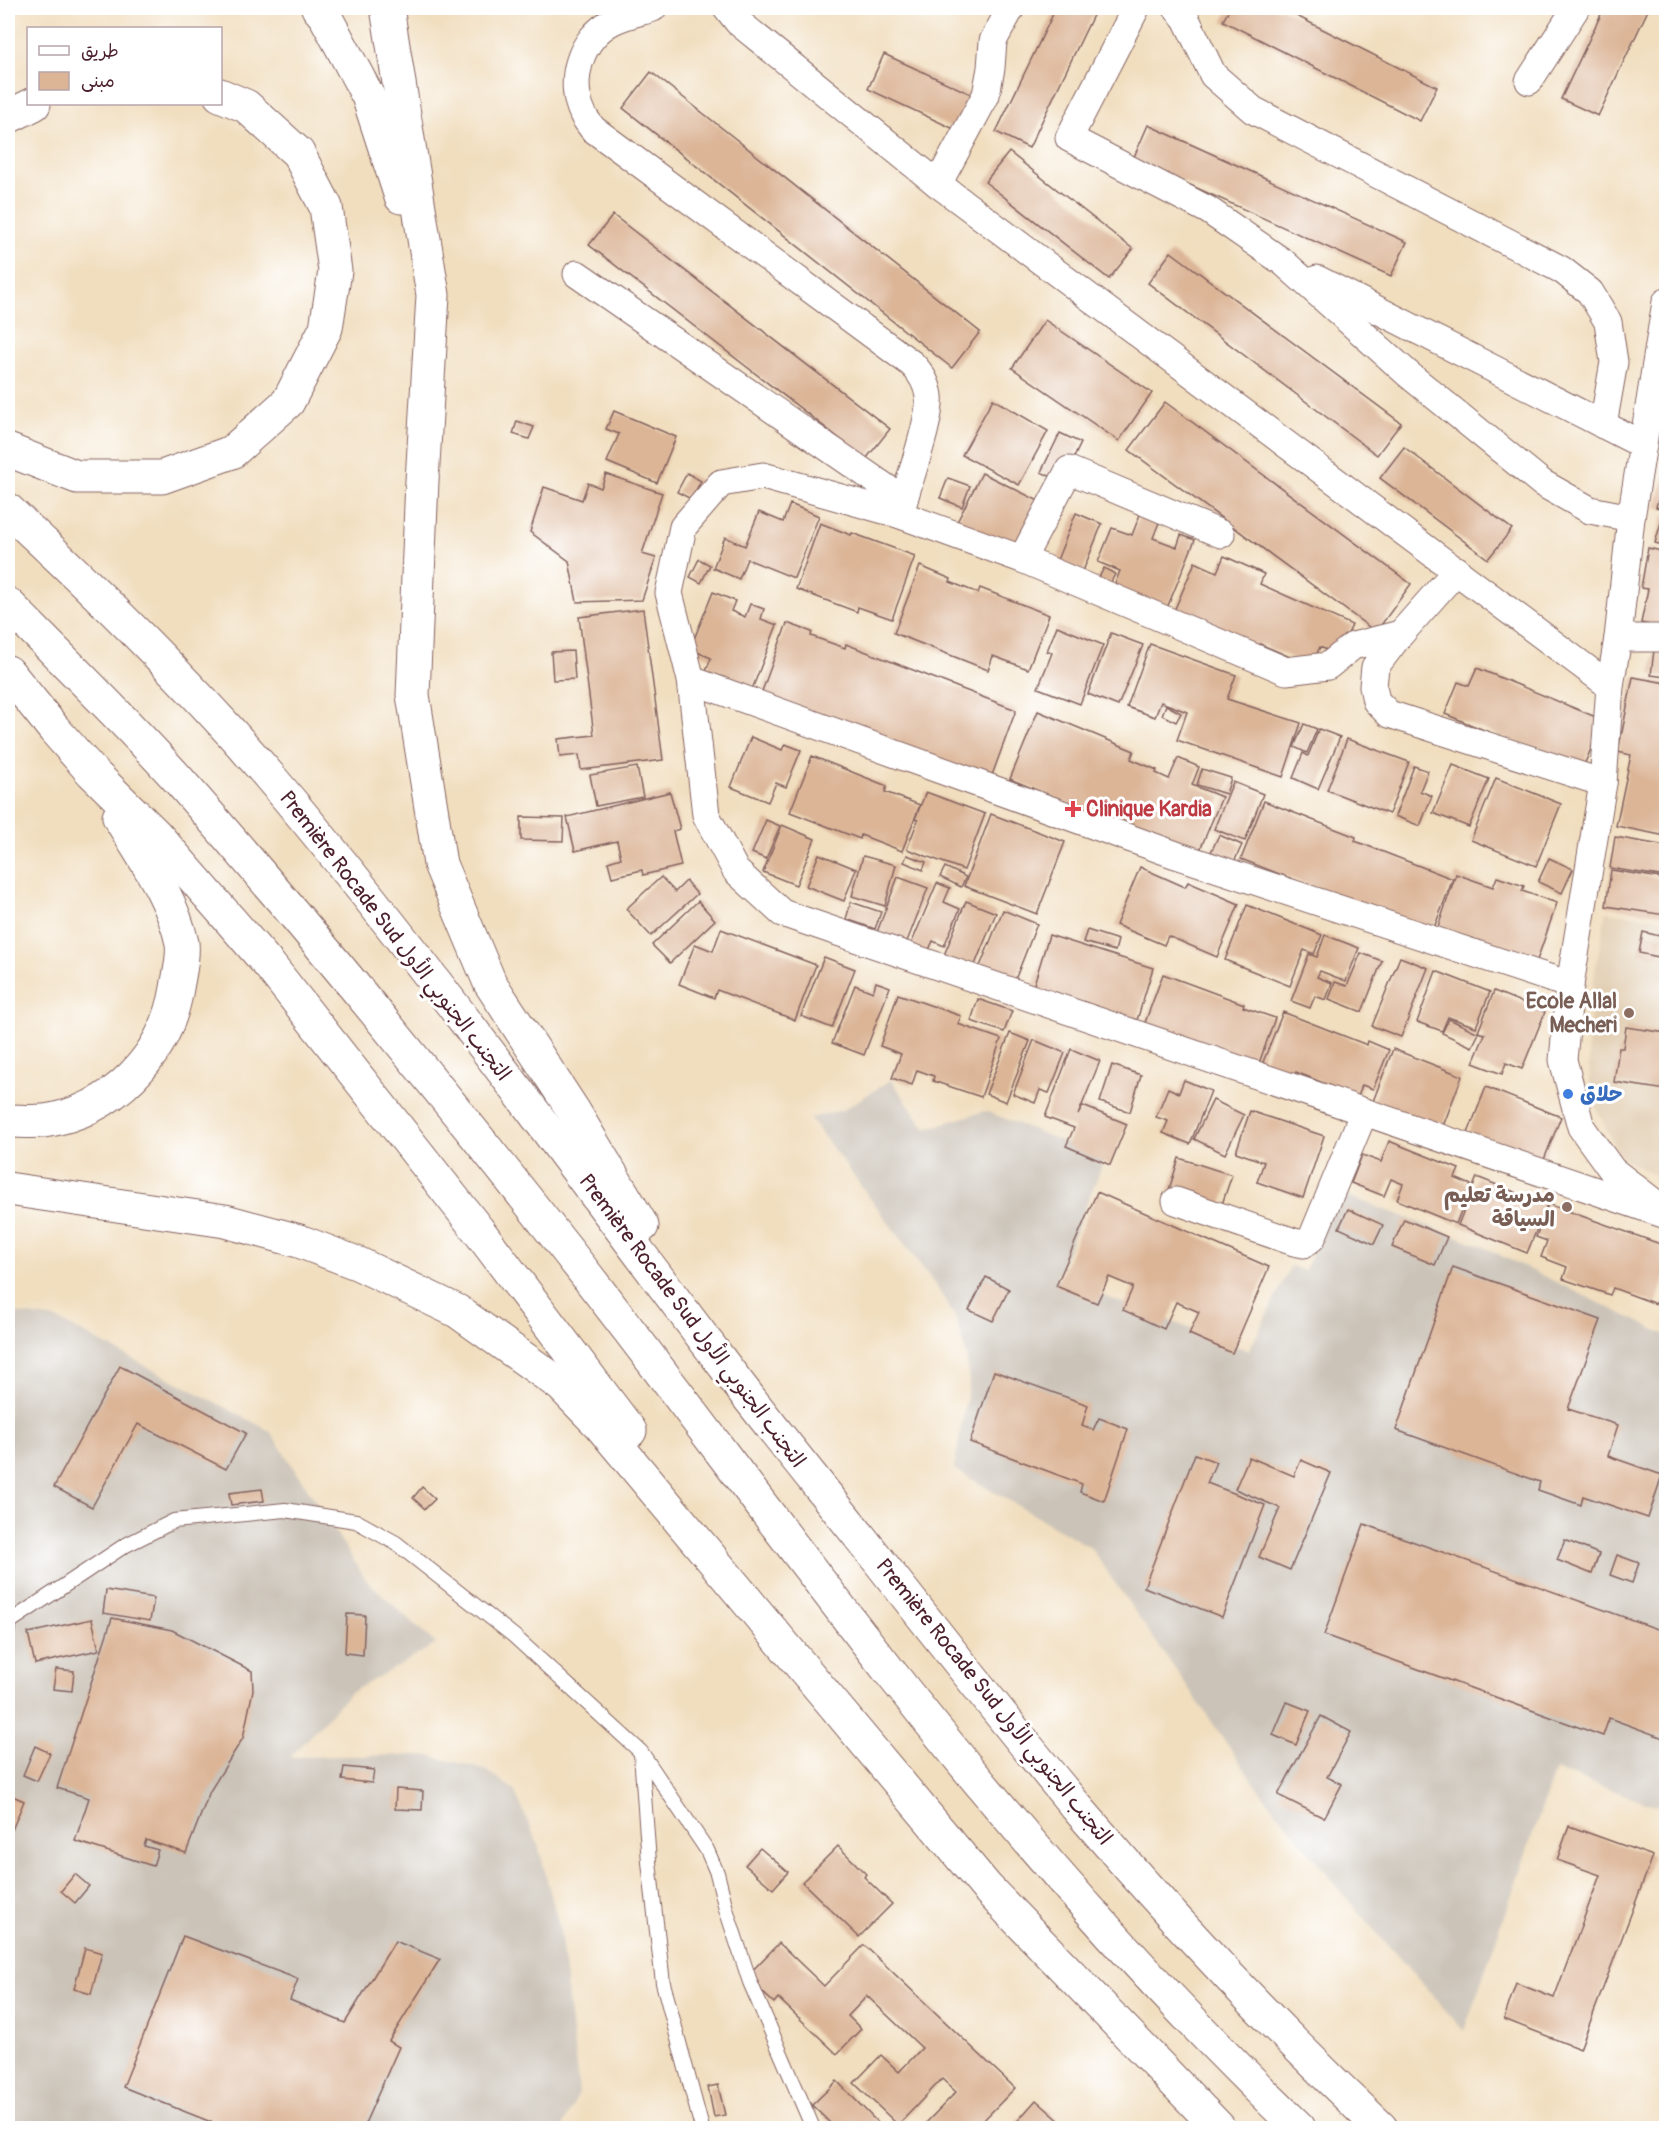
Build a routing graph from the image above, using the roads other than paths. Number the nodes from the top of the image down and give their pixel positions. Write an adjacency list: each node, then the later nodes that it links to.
1 (318, 8): 16 (highway)
2 (387, 8): 16 (highway)
3 (653, 8): 21 (street)
4 (727, 8): 13 (street)
5 (1011, 8): 13 (street)
6 (1136, 8): 14 (street)
7 (1177, 8): 18 (street)
8 (1576, 8): 9 (street)
9 (1529, 81)
10 (222, 96): 20 (highway)
11 (32, 105): 12 (highway)
12 (8, 117)
13 (938, 184): 26 (street)
14 (1283, 262): 18 (street); 23 (street)
15 (577, 274): 21 (street)
16 (433, 295): 42 (highway)
17 (1666, 302): 19 (street)
18 (1603, 425): 19 (street)
19 (1643, 445): 23 (street)
20 (8, 450)
21 (901, 507): 25 (street); 32 (street)
22 (8, 510): 42 (highway, Première Rocade Sud التجنب الجنوبي الأول)
23 (1630, 518): 29 (street)
24 (1221, 534): 25 (street)
25 (1022, 559): 28 (street)
26 (1457, 570): 28 (street); 33 (street)
27 (8, 604): 49 (highway)
28 (1400, 634): 35 (street)
29 (1618, 638): 30 (street); 33 (street)
30 (1666, 638)
31 (8, 672): 34 (highway)
32 (691, 680): 36 (street); 37 (street)
33 (1610, 686): 35 (street)
34 (92, 771): 38 (highway); 44 (highway)
35 (1603, 783): 36 (street)
36 (1570, 985): 41 (street)
37 (1364, 1112): 40 (street); 41 (street)
38 (8, 1121)
39 (8, 1189): 44 (highway)
40 (1176, 1201)
41 (1666, 1214)
42 (723, 1365): 50 (highway, Première Rocade Sud التجنب الجنوبي الأول)
43 (8, 1628): 45 (lane)
44 (845, 1718): 48 (highway)
45 (641, 1752): 46 (lane); 47 (lane)
46 (702, 2128)
47 (813, 2128)
48 (1219, 2128)
49 (1299, 2128)
50 (1381, 2128)

